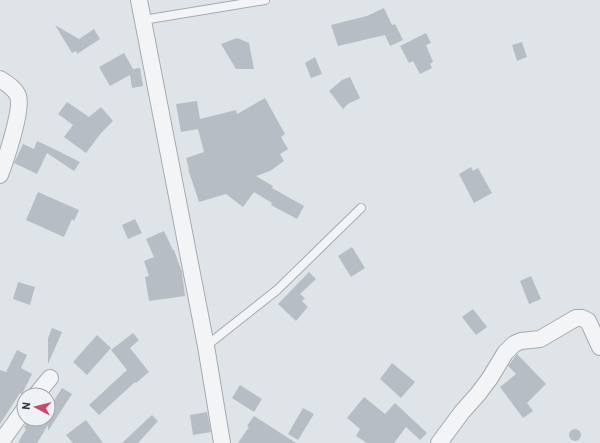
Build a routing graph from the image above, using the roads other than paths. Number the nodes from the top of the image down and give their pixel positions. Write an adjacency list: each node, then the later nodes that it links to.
1 (138, 0): 3 (street)
2 (266, 0): 3 (lane)
3 (143, 20): 7 (street)
4 (0, 79): 5 (street)
5 (0, 175)
6 (361, 208): 7 (lane)
7 (206, 346): 13 (street)
8 (600, 347): 14 (street)
9 (50, 378): 10 (street)
10 (43, 387)
11 (16, 421): 12 (street)
12 (0, 443)
13 (222, 443)
14 (439, 443)

